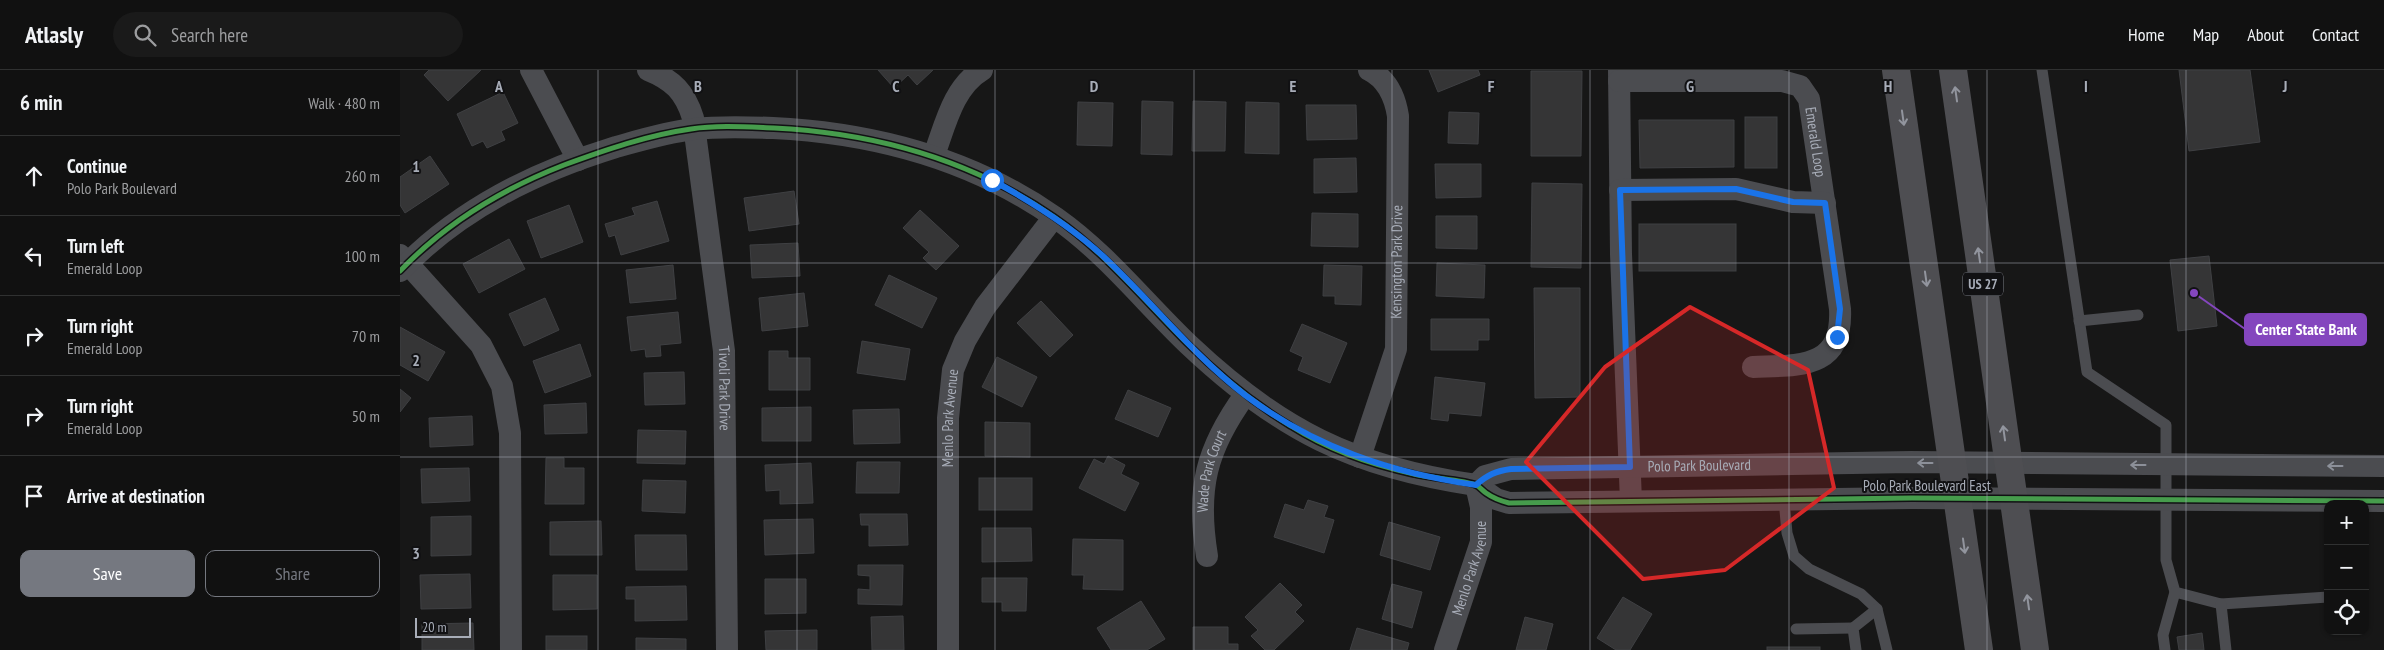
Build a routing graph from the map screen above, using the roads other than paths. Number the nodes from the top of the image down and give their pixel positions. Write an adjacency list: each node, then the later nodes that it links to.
1 (532, 70): 11 (street)
2 (648, 70): 9 (street, Tivoli Park Drive)
3 (982, 70): 10 (street)
4 (1369, 70): 20 (street, Kensington Park Drive)
5 (1896, 70): 21 (highway, one-way to 21)
6 (1952, 70): 22 (highway, US 27, one-way to 6)
7 (2042, 70): 17 (lane)
8 (1619, 76): 12 (street, Emerald Loop); 13 (street, Emerald Loop)
9 (695, 129): 10 (street); 11 (street); 46 (street, Tivoli Park Drive)
10 (934, 155): 14 (street)
11 (578, 160): 15 (street)
12 (1620, 190): 13 (street); 26 (street, Emerald Loop)
13 (1825, 203): 18 (street, Emerald Loop)
14 (1054, 217): 19 (street); 47 (street, Menlo Park Avenue)
15 (402, 263): 45 (street)
16 (2138, 315): 17 (lane)
17 (2080, 321): 24 (lane)
18 (1753, 367)
19 (1244, 394): 20 (street); 38 (street, Wade Park Court)
20 (1360, 458): 27 (street)
21 (1952, 463): 22 (street, Polo Park Boulevard); 23 (street, Polo Park Boulevard, one-way to 23); 28 (highway)
22 (2008, 463): 24 (street, Polo Park Boulevard East, one-way to 22); 29 (highway, US 27)
23 (1782, 465): 26 (street, Polo Park Boulevard); 30 (street)
24 (2167, 465): 25 (street, Polo Park Boulevard East, one-way to 24); 31 (lane)
25 (2384, 466)
26 (1630, 467): 27 (street, Polo Park Boulevard); 33 (street, Emerald Loop)
27 (1476, 485): 36 (street, Polo Park Boulevard East); 37 (street, Menlo Park Avenue)
28 (1958, 498): 29 (street, Polo Park Boulevard East); 30 (street, Polo Park Boulevard East); 51 (highway, one-way to 51)
29 (2014, 498): 31 (street, Polo Park Boulevard East); 52 (highway, US 27, one-way to 29)
30 (1784, 499): 33 (street, Polo Park Boulevard East); 42 (lane)
31 (2168, 500): 35 (street, Polo Park Boulevard East); 39 (lane)
32 (2384, 500): 34 (street, Polo Park Boulevard East)
33 (1631, 501): 36 (street, Polo Park Boulevard East)
34 (2369, 501)
35 (2324, 502)
36 (1510, 503): 37 (street)
37 (1482, 530): 48 (street, Menlo Park Avenue)
38 (1207, 556)
39 (2174, 592): 41 (lane); 53 (lane)
40 (2324, 597): 41 (lane)
41 (2221, 604): 54 (lane)
42 (1877, 609): 43 (lane); 50 (lane)
43 (1853, 628): 44 (lane); 49 (lane)
44 (1796, 629)
45 (511, 650)
46 (727, 650)
47 (948, 650)
48 (1445, 650)
49 (1856, 650)
50 (1886, 650)
51 (1979, 650)
52 (2035, 650)
53 (2165, 650)
54 (2226, 650)

